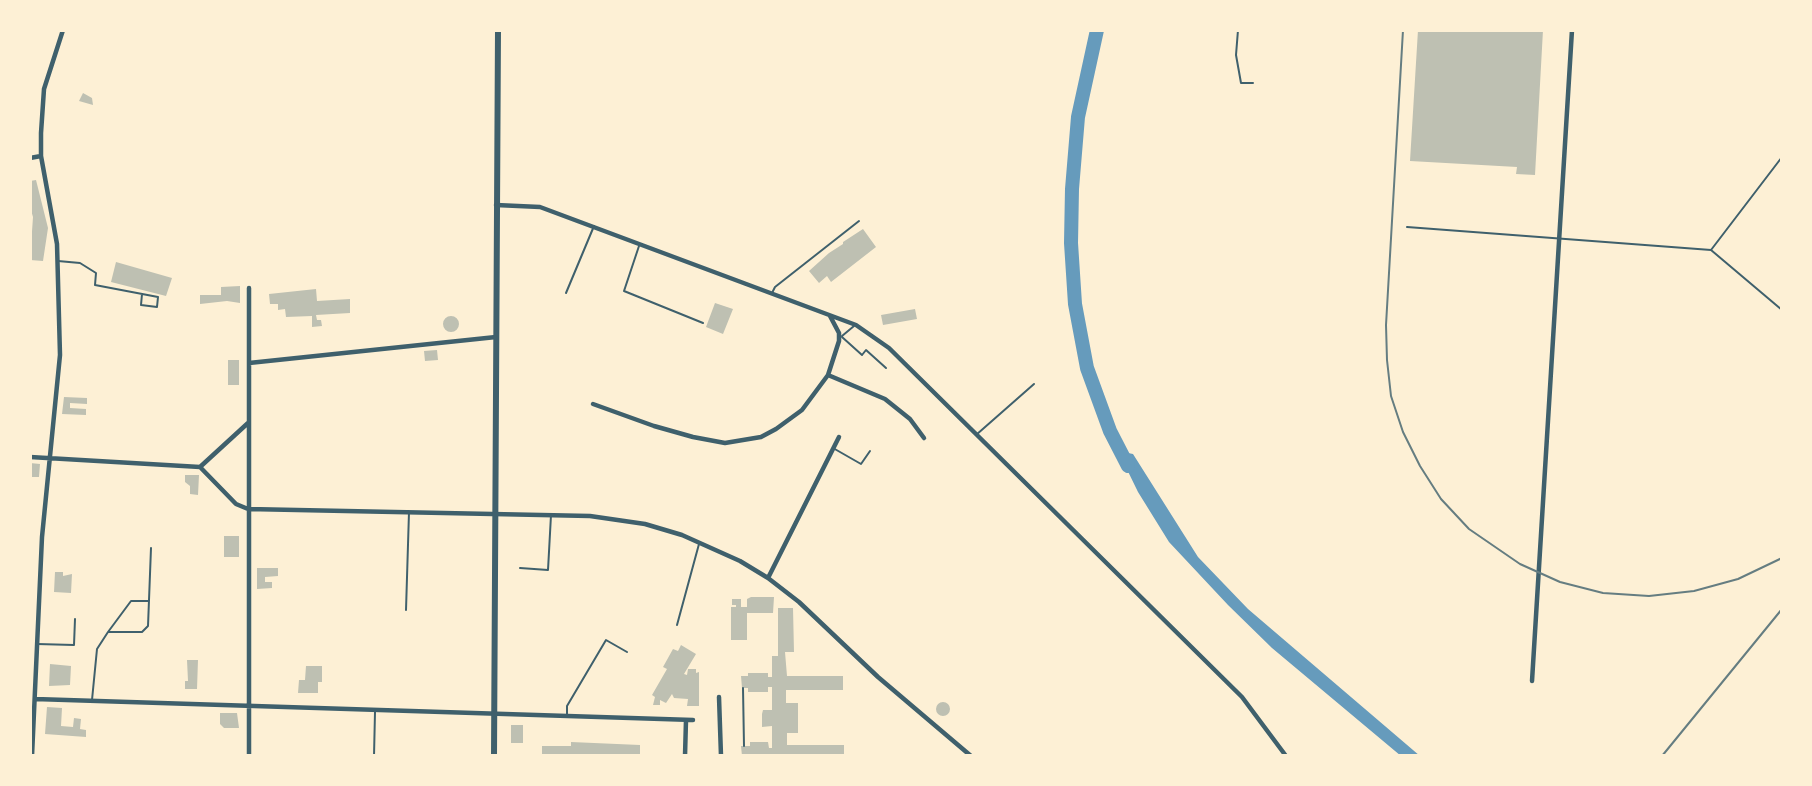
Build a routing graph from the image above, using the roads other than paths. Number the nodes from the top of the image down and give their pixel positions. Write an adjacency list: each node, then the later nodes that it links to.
1 (63, 30): 6 (street)
2 (498, 30): 9 (street)
3 (1238, 30): 5 (lane)
4 (1572, 30): 13 (street)
5 (1253, 83)
6 (41, 156): 8 (street); 16 (street)
7 (1782, 157): 15 (lane)
8 (30, 158)
9 (496, 205): 11 (street); 25 (street)
10 (859, 221): 18 (lane)
11 (594, 226): 14 (street); 19 (lane)
12 (1407, 227): 13 (lane)
13 (1559, 239): 15 (lane); 56 (street)
14 (640, 243): 18 (street); 23 (lane)
15 (1711, 250): 21 (lane)
16 (58, 261): 20 (lane); 39 (street)
17 (249, 288): 27 (street)
18 (772, 292): 22 (street)
19 (566, 293)
20 (142, 294): 20 (lane)
21 (1782, 310)
22 (828, 314): 24 (street); 26 (street)
23 (704, 323)
24 (856, 325): 26 (lane); 33 (street)
25 (496, 337): 27 (street); 43 (street)
26 (840, 339): 28 (lane); 29 (street)
27 (249, 363): 32 (street)
28 (886, 368)
29 (828, 375): 31 (street); 35 (street)
30 (1034, 384): 33 (lane)
31 (593, 404)
32 (248, 423): 40 (street); 41 (street)
33 (976, 435): 77 (street)
34 (839, 437): 36 (street)
35 (924, 438)
36 (833, 448): 37 (lane); 48 (street)
37 (870, 451)
38 (30, 458): 39 (street)
39 (50, 458): 40 (street); 54 (street)
40 (200, 467): 41 (street)
41 (248, 509): 42 (street); 61 (street)
42 (409, 512): 43 (street); 50 (lane)
43 (494, 514): 44 (street); 63 (street)
44 (551, 515): 45 (street); 47 (lane)
45 (700, 542): 48 (street); 52 (lane)
46 (150, 548): 49 (lane)
47 (520, 568)
48 (768, 578): 76 (street)
49 (149, 601): 53 (lane); 53 (lane)
50 (406, 610)
51 (75, 619): 54 (lane)
52 (677, 625)
53 (108, 632): 60 (lane)
54 (38, 645): 59 (street)
55 (627, 652): 64 (lane)
56 (1532, 681)
57 (744, 688): 69 (lane)
58 (719, 697): 68 (street)
59 (35, 699): 60 (street); 70 (street)
60 (92, 700): 61 (street)
61 (249, 705): 62 (street); 71 (street)
62 (375, 709): 63 (street); 72 (lane)
63 (494, 712): 64 (street); 73 (street)
64 (567, 715): 65 (street)
65 (686, 720): 66 (street); 74 (street)
66 (693, 720)
67 (711, 720): 68 (street)
68 (719, 720): 75 (street)
69 (744, 746)
70 (31, 753)
71 (249, 756)
72 (374, 756)
73 (494, 756)
74 (685, 756)
75 (721, 756)
76 (971, 756)
77 (1286, 756)

